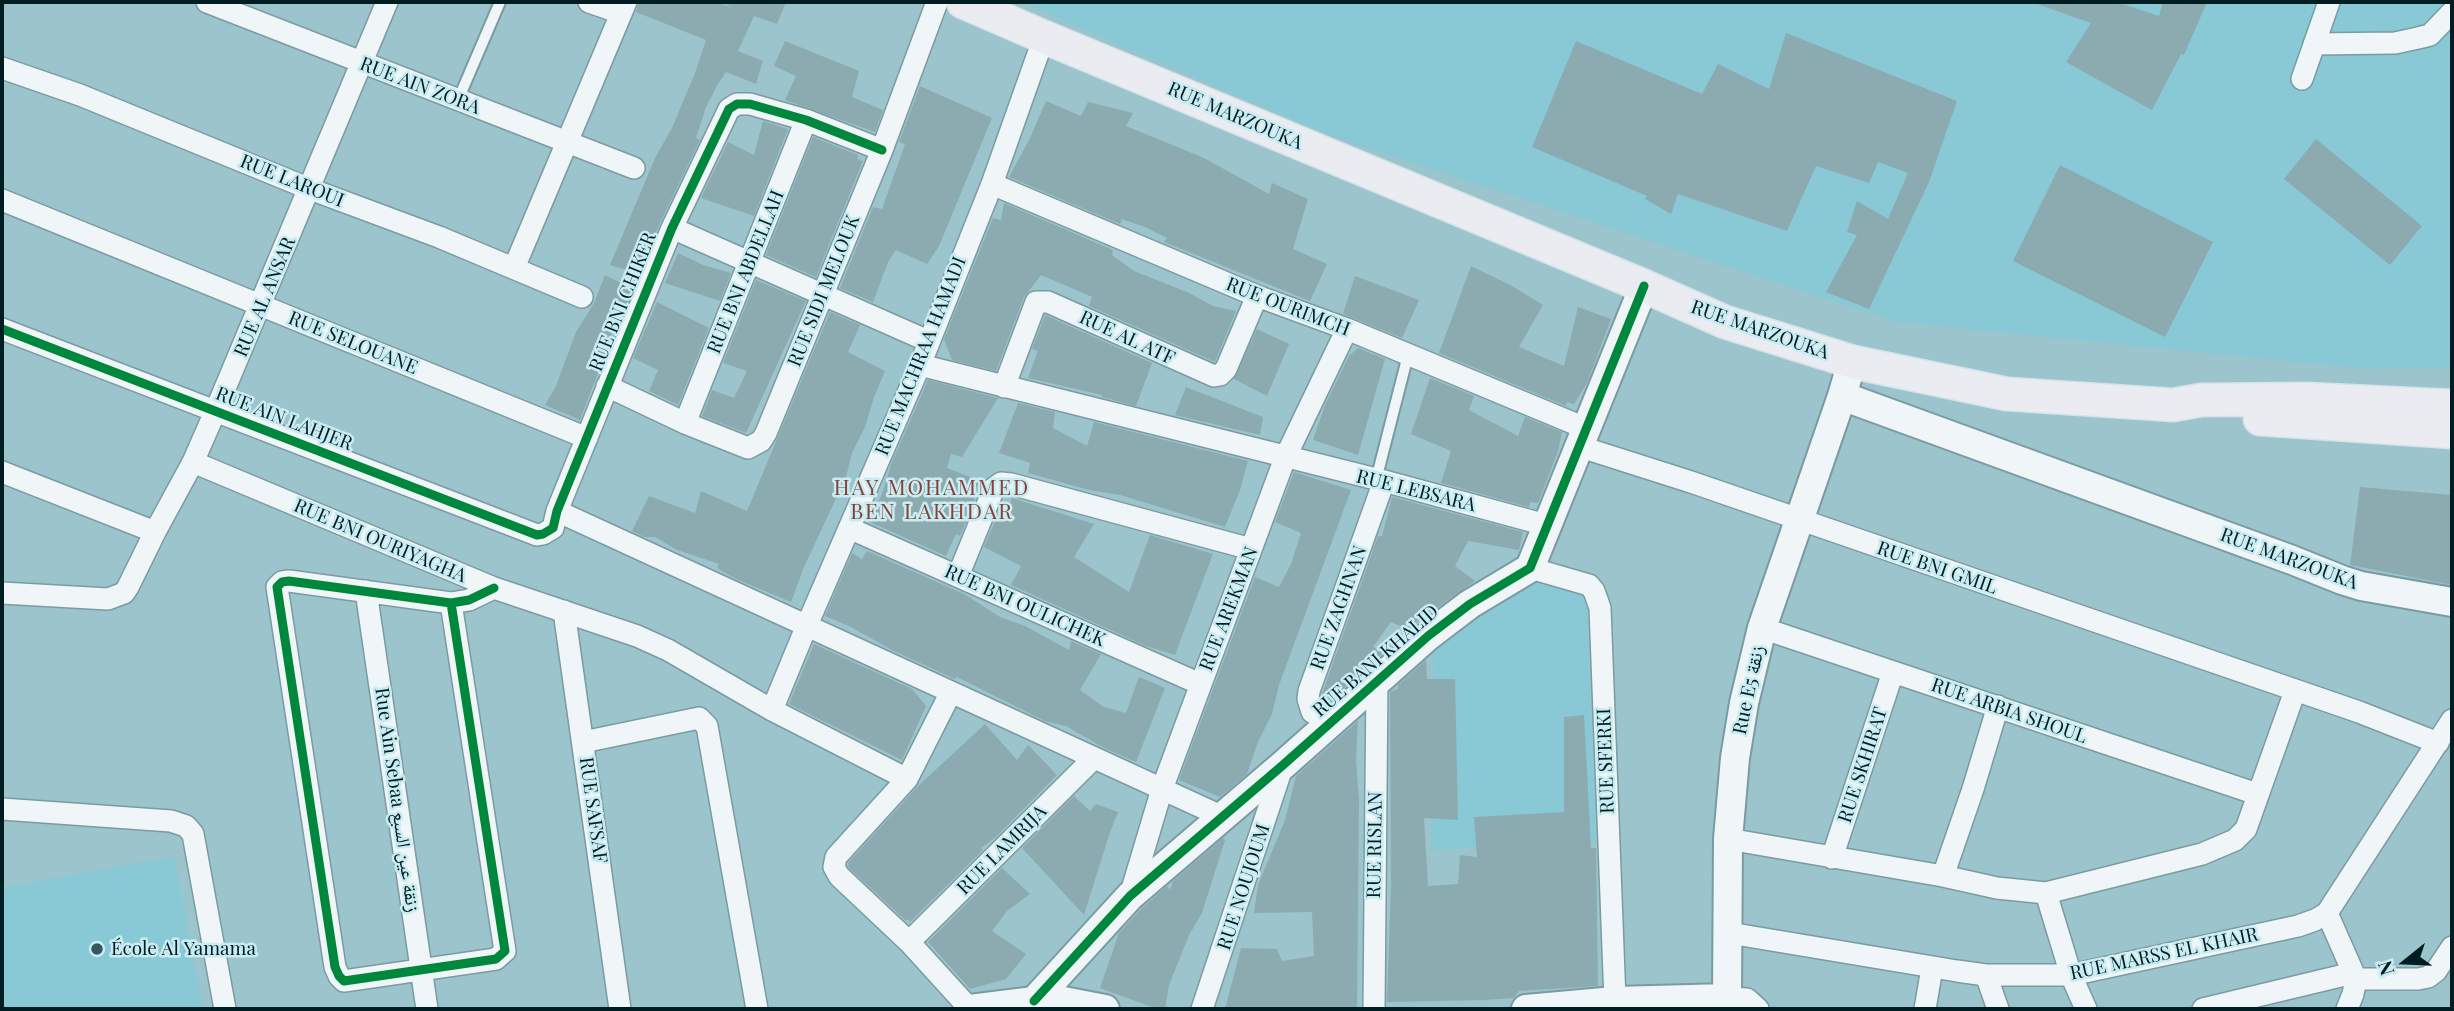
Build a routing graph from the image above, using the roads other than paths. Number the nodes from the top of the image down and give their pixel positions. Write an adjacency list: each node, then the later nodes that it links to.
1 (207, 2): 12 (street, RUE AIN ZORA)
2 (387, 2): 12 (street, RUE AL ANSAR)
3 (500, 2): 15 (lane)
4 (589, 2): 8 (street)
5 (937, 2): 18 (street, RUE SIDI MELOUK)
6 (963, 2): 10 (main road, RUE MARZOUKA)
7 (2329, 2): 11 (street)
8 (623, 7): 17 (street)
9 (2452, 12): 11 (street)
10 (1044, 37): 20 (street, RUE MACHRAA HAMADI); 26 (main road, RUE MARZOUKA)
11 (2314, 44): 14 (street)
12 (363, 63): 15 (street, RUE AIN ZORA); 21 (street, RUE AL ANSAR)
13 (2, 68): 21 (street, RUE LAROUI)
14 (2302, 79)
15 (458, 100): 17 (street, RUE AIN ZORA)
16 (806, 120): 18 (street); 23 (street, RUE BNI CHIKER); 24 (street, RUE BNI ABDELLAH)
17 (567, 143): 19 (street, RUE AIN ZORA); 25 (street)
18 (882, 150): 27 (street, RUE SIDI MELOUK)
19 (634, 168)
20 (992, 184): 28 (street, RUE OURIMCH); 33 (street, RUE MACHRAA HAMADI)
21 (310, 189): 25 (street, RUE LAROUI); 30 (street, RUE AL ANSAR)
22 (2, 200): 30 (street, RUE SELOUANE)
23 (672, 228): 24 (street); 37 (street, RUE BNI CHIKER)
24 (749, 264): 27 (street); 43 (street, RUE BNI ABDELLAH)
25 (514, 268): 29 (street, RUE LAROUI)
26 (1644, 286): 35 (main road, RUE MARZOUKA); 45 (street)
27 (822, 295): 33 (street); 43 (street, RUE SIDI MELOUK)
28 (1257, 296): 32 (street, RUE OURIMCH); 38 (street, RUE AL ATF)
29 (582, 297)
30 (261, 306): 42 (street, RUE AL ANSAR); 46 (street, RUE SELOUANE)
31 (2, 329): 42 (street, RUE AIN LAHJER)
32 (1347, 330): 34 (street, RUE OURIMCH); 47 (street, RUE AREKMAN)
33 (928, 341): 36 (street, RUE MACHRAA HAMADI)
34 (1408, 355): 45 (street, RUE OURIMCH); 50 (lane)
35 (1853, 362): 39 (street, RUE MARZOUKA); 40 (main road)
36 (920, 365): 38 (street, RUE LEBSARA); 54 (street, RUE MACHRAA HAMADI)
37 (607, 386): 43 (street); 46 (street, RUE BNI CHIKER)
38 (1004, 387): 47 (street, RUE LEBSARA)
39 (1842, 396): 52 (street, Rue E5 زنقة); 62 (street, RUE MARZOUKA)
40 (2173, 405): 41 (main road); 44 (main road)
41 (2452, 406)
42 (215, 412): 48 (street, RUE AL ANSAR); 51 (street, RUE AIN LAHJER)
43 (685, 423)
44 (2452, 432)
45 (1581, 437): 52 (street, RUE BNI GMIL); 53 (street)
46 (587, 438): 51 (street, RUE BNI CHIKER)
47 (1286, 458): 50 (street, RUE LEBSARA); 56 (street, RUE AREKMAN)
48 (193, 462): 55 (street, RUE AL ANSAR); 59 (street, RUE BNI OURIYAGHA)
49 (2, 472): 55 (street)
50 (1380, 481): 53 (street, RUE LEBSARA); 74 (street, RUE ZAGHNAN)
51 (555, 520): 65 (street)
52 (1799, 521): 66 (street, Rue E5 زنقة); 70 (street, RUE BNI GMIL)
53 (1546, 525): 57 (street)
54 (849, 528): 58 (street, RUE BNI OULICHEK); 65 (street, RUE MACHRAA HAMADI)
55 (155, 532): 61 (street, RUE AL ANSAR)
56 (1251, 549): 58 (street); 69 (street, RUE AREKMAN)
57 (1530, 568): 68 (street, RUE BANI KHALID); 102 (street, RUE SFERKI)
58 (958, 576): 69 (street, RUE BNI OULICHEK)
59 (494, 588): 63 (street); 64 (street, RUE BNI OURIYAGHA)
60 (366, 591): 63 (street); 95 (street, Rue Ain Sebaa زنقة عين السبع); 95 (street)
61 (2, 593)
62 (2452, 601)
63 (451, 603): 95 (street)
64 (564, 611): 73 (street, RUE BNI OURIYAGHA); 76 (street, RUE SAFSAF)
65 (807, 625): 71 (street); 73 (street, RUE MACHRAA HAMADI)
66 (1762, 628): 67 (street, RUE ARBIA SHOUL); 85 (street, Rue E5 زنقة)
67 (1893, 672): 72 (street, RUE ARBIA SHOUL); 86 (street, RUE SKHIRAT)
68 (1377, 681): 74 (street, RUE BANI KHALID); 110 (street, RUE RISLAN)
69 (1200, 684): 81 (street, RUE AREKMAN)
70 (2295, 691): 77 (street, RUE BNI GMIL); 82 (street)
71 (951, 692): 78 (street); 80 (street)
72 (1998, 706): 82 (street, RUE ARBIA SHOUL); 87 (street)
73 (772, 710): 80 (street, RUE BNI OURIYAGHA)
74 (1334, 719): 79 (street, RUE BANI KHALID)
75 (2452, 720): 77 (street)
76 (583, 742): 105 (street, RUE SAFSAF); 106 (street)
77 (2438, 743): 90 (street)
78 (1094, 758): 81 (street); 92 (street, RUE LAMRIJA)
79 (1283, 765): 84 (street, RUE BANI KHALID); 109 (street, RUE NOUJOUM)
80 (907, 779): 92 (street)
81 (1163, 789): 84 (street); 89 (street, RUE AREKMAN)
82 (2257, 794): 88 (street)
83 (2, 809): 103 (street)
84 (1223, 817): 89 (street, RUE BANI KHALID)
85 (1728, 839): 86 (street); 91 (street, Rue E5 زنقة)
86 (1832, 858): 87 (street)
87 (1943, 876): 88 (street)
88 (2046, 893): 97 (street)
89 (1130, 896): 100 (street, RUE BANI KHALID)
90 (2327, 913): 97 (street, RUE MARSS EL KHAIR); 98 (street)
91 (1729, 933): 94 (street, RUE MARSS EL KHAIR); 99 (street, Rue E5 زنقة)
92 (909, 942): 107 (street)
93 (2452, 947): 98 (street)
94 (1932, 968): 96 (street, RUE MARSS EL KHAIR); 112 (street)
95 (422, 972): 104 (street, Rue Ain Sebaa زنقة عين السبع)
96 (1986, 975): 97 (street, RUE MARSS EL KHAIR); 113 (street)
97 (2071, 975): 114 (street)
98 (2355, 976): 115 (street); 116 (street)
99 (1744, 1002): 101 (street)
100 (1048, 1003): 107 (street); 108 (street)
101 (1660, 1004): 102 (street)
102 (1602, 1005): 111 (street)
103 (225, 1009)
104 (427, 1009)
105 (620, 1009)
106 (757, 1009)
107 (970, 1009)
108 (1105, 1009)
109 (1202, 1009)
110 (1374, 1009)
111 (1526, 1009)
112 (1925, 1009)
113 (1998, 1009)
114 (2086, 1009)
115 (2203, 1009)
116 (2347, 1009)

